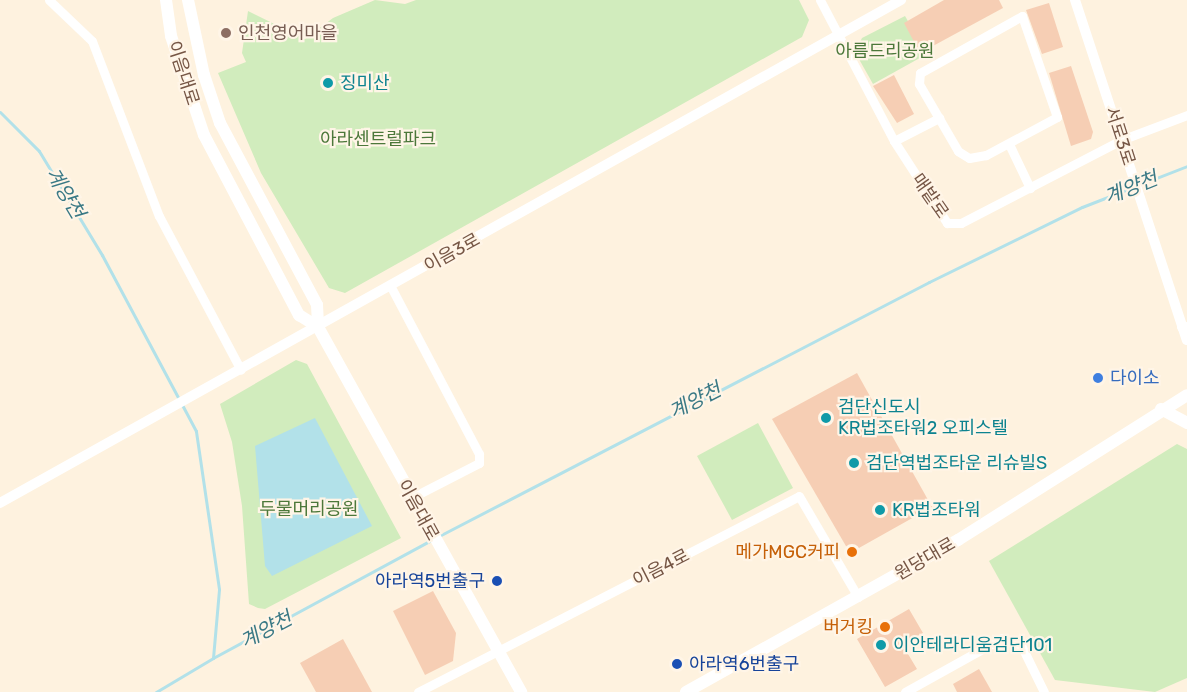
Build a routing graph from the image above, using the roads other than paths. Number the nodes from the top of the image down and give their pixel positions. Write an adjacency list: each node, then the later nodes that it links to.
1 (49, 0): 18 (street)
2 (166, 0): 15 (main road, 이음대로)
3 (188, 0): 15 (main road, 이음대로)
4 (820, 0): 7 (street, 매밭로)
5 (901, 0): 7 (street, 이음3로)
6 (1075, 0): 10 (street, 서로3로)
7 (839, 34): 11 (street, 매밭로); 14 (street, 이음3로)
8 (1187, 115): 10 (street, 매밭로)
9 (939, 118): 11 (street); 12 (street); 12 (street)
10 (1121, 140): 13 (street, 매밭로); 16 (street, 서로3로)
11 (894, 141): 13 (street, 매밭로)
12 (1009, 144): 13 (street)
13 (1030, 188)
14 (391, 287): 15 (street, 이음3로); 22 (street)
15 (318, 327): 18 (street, 이음3로); 22 (main road, 이음대로)
16 (1185, 328): 17 (street, 서로3로)
17 (1187, 340)
18 (241, 370): 23 (street, 이음3로)
19 (1187, 395): 20 (main road, 원당대로)
20 (1161, 410): 21 (main road); 24 (main road, 원당대로)
21 (1187, 423)
22 (411, 498): 25 (main road, 이음대로)
23 (0, 503)
24 (858, 597): 25 (street, 이음4로); 28 (main road, 원당대로)
25 (499, 652): 26 (street, 이음4로); 27 (main road, 이음대로)
26 (418, 692)
27 (521, 692)
28 (686, 692)
29 (905, 692): 30 (street)
30 (1044, 692)

